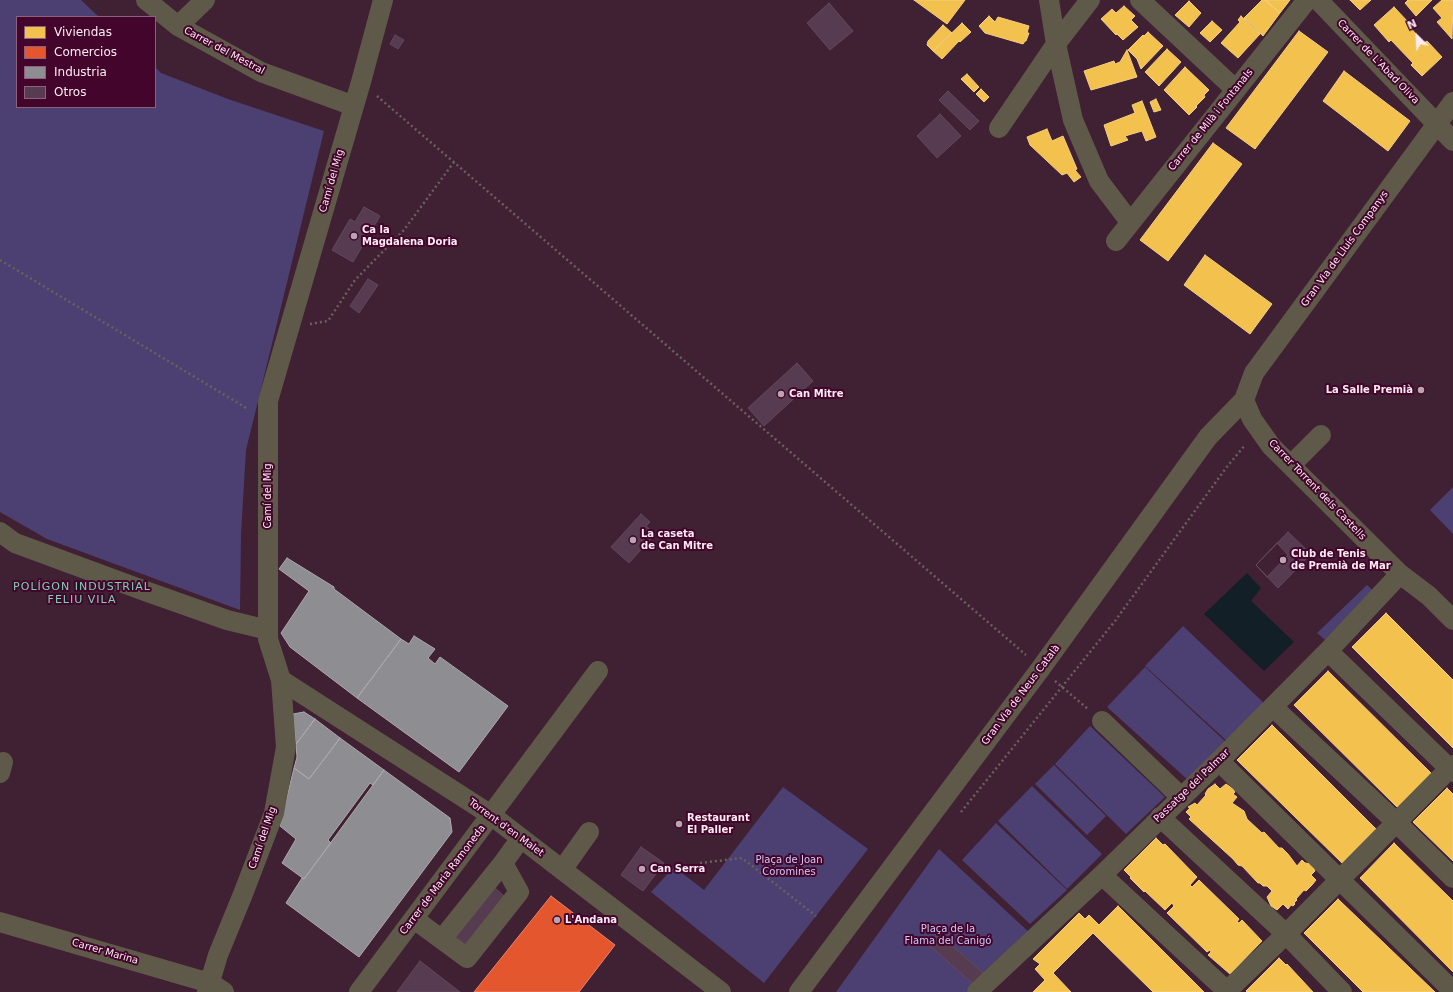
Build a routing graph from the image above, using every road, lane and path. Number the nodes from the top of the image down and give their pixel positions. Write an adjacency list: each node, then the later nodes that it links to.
1 (146, 0): 9 (street, Carrer del Mestral)
2 (205, 0): 9 (street)
3 (384, 0): 11 (street, Camí del Mig)
4 (1049, 0): 10 (street)
5 (1090, 0): 10 (street)
6 (1140, 0): 12 (street)
7 (1307, 0): 12 (street, Carrer de Milà i Fontanals)
8 (1318, 0): 15 (street, Carrer de L'Abad Oliva)
9 (178, 26): 14 (street, Carrer del Mestral)
10 (1056, 44): 16 (street); 19 (street)
11 (361, 82): 14 (street, Camí del Mig); 18 (path)
12 (1236, 90): 19 (street, Carrer de Milà i Fontanals)
13 (1453, 102): 15 (street, Gran Via de Lluís Companys)
14 (354, 106): 22 (street, Camí del Mig)
15 (1437, 124): 17 (street); 23 (street, Gran Via de Lluís Companys)
16 (999, 128)
17 (1453, 141)
18 (454, 162): 22 (path); 33 (path)
19 (1130, 222): 20 (street, Carrer de Milà i Fontanals)
20 (1116, 241)
21 (0, 260): 24 (path)
22 (290, 328): 24 (street, Camí del Mig)
23 (1244, 400): 27 (street, Carrer Torrent dels Castells); 33 (street, Gran Via de Neus Català)
24 (268, 421): 31 (street, Camí del Mig)
25 (1321, 435): 27 (street)
26 (1245, 445): 36 (path)
27 (1291, 466): 29 (street, Carrer Torrent dels Castells)
28 (0, 532): 31 (street)
29 (1400, 574): 30 (street, Carrer Torrent dels Castells); 32 (street, Passatge del Palmar)
30 (1453, 620)
31 (268, 630): 35 (street, Camí del Mig)
32 (1328, 651): 37 (street, Passatge del Palmar); 40 (street)
33 (1041, 668): 36 (path); 66 (street, Gran Via de Neus Català)
34 (598, 671): 42 (street, Carrer de Maria Ramoneda)
35 (281, 680): 42 (street, Torrent d'en Malet); 62 (street, Camí del Mig)
36 (1062, 687): 38 (path); 43 (path)
37 (1272, 707): 39 (street, Passatge del Palmar); 45 (street)
38 (1102, 721): 41 (street)
39 (1219, 761): 41 (street, Passatge del Palmar); 53 (street)
40 (1452, 768): 45 (street)
41 (1181, 797): 44 (street, Passatge del Palmar)
42 (492, 815): 47 (street, Torrent d'en Malet); 56 (street, Carrer de Maria Ramoneda)
43 (957, 817)
44 (1160, 817): 51 (street, Passatge del Palmar); 59 (street)
45 (1397, 823): 52 (street); 53 (street)
46 (589, 832): 50 (street)
47 (521, 838): 48 (street); 50 (street, Torrent d'en Malet)
48 (503, 863): 54 (street); 58 (street)
49 (700, 863): 55 (path)
50 (562, 870): 65 (street, Torrent d'en Malet)
51 (1102, 875): 61 (street, Passatge del Palmar); 67 (street)
52 (1453, 878)
53 (1340, 879): 59 (street); 63 (street)
54 (469, 905): 58 (street); 58 (street); 60 (street)
55 (816, 916)
56 (414, 919): 60 (street); 64 (street, Carrer de Maria Ramoneda)
57 (0, 922): 62 (street, Carrer Marina)
58 (494, 923): 60 (street)
59 (1286, 934): 67 (street); 68 (street)
60 (442, 939)
61 (990, 988)
62 (214, 989)
63 (1453, 991)
64 (359, 992)
65 (721, 992)
66 (799, 992)
67 (1227, 992)
68 (1342, 992)

